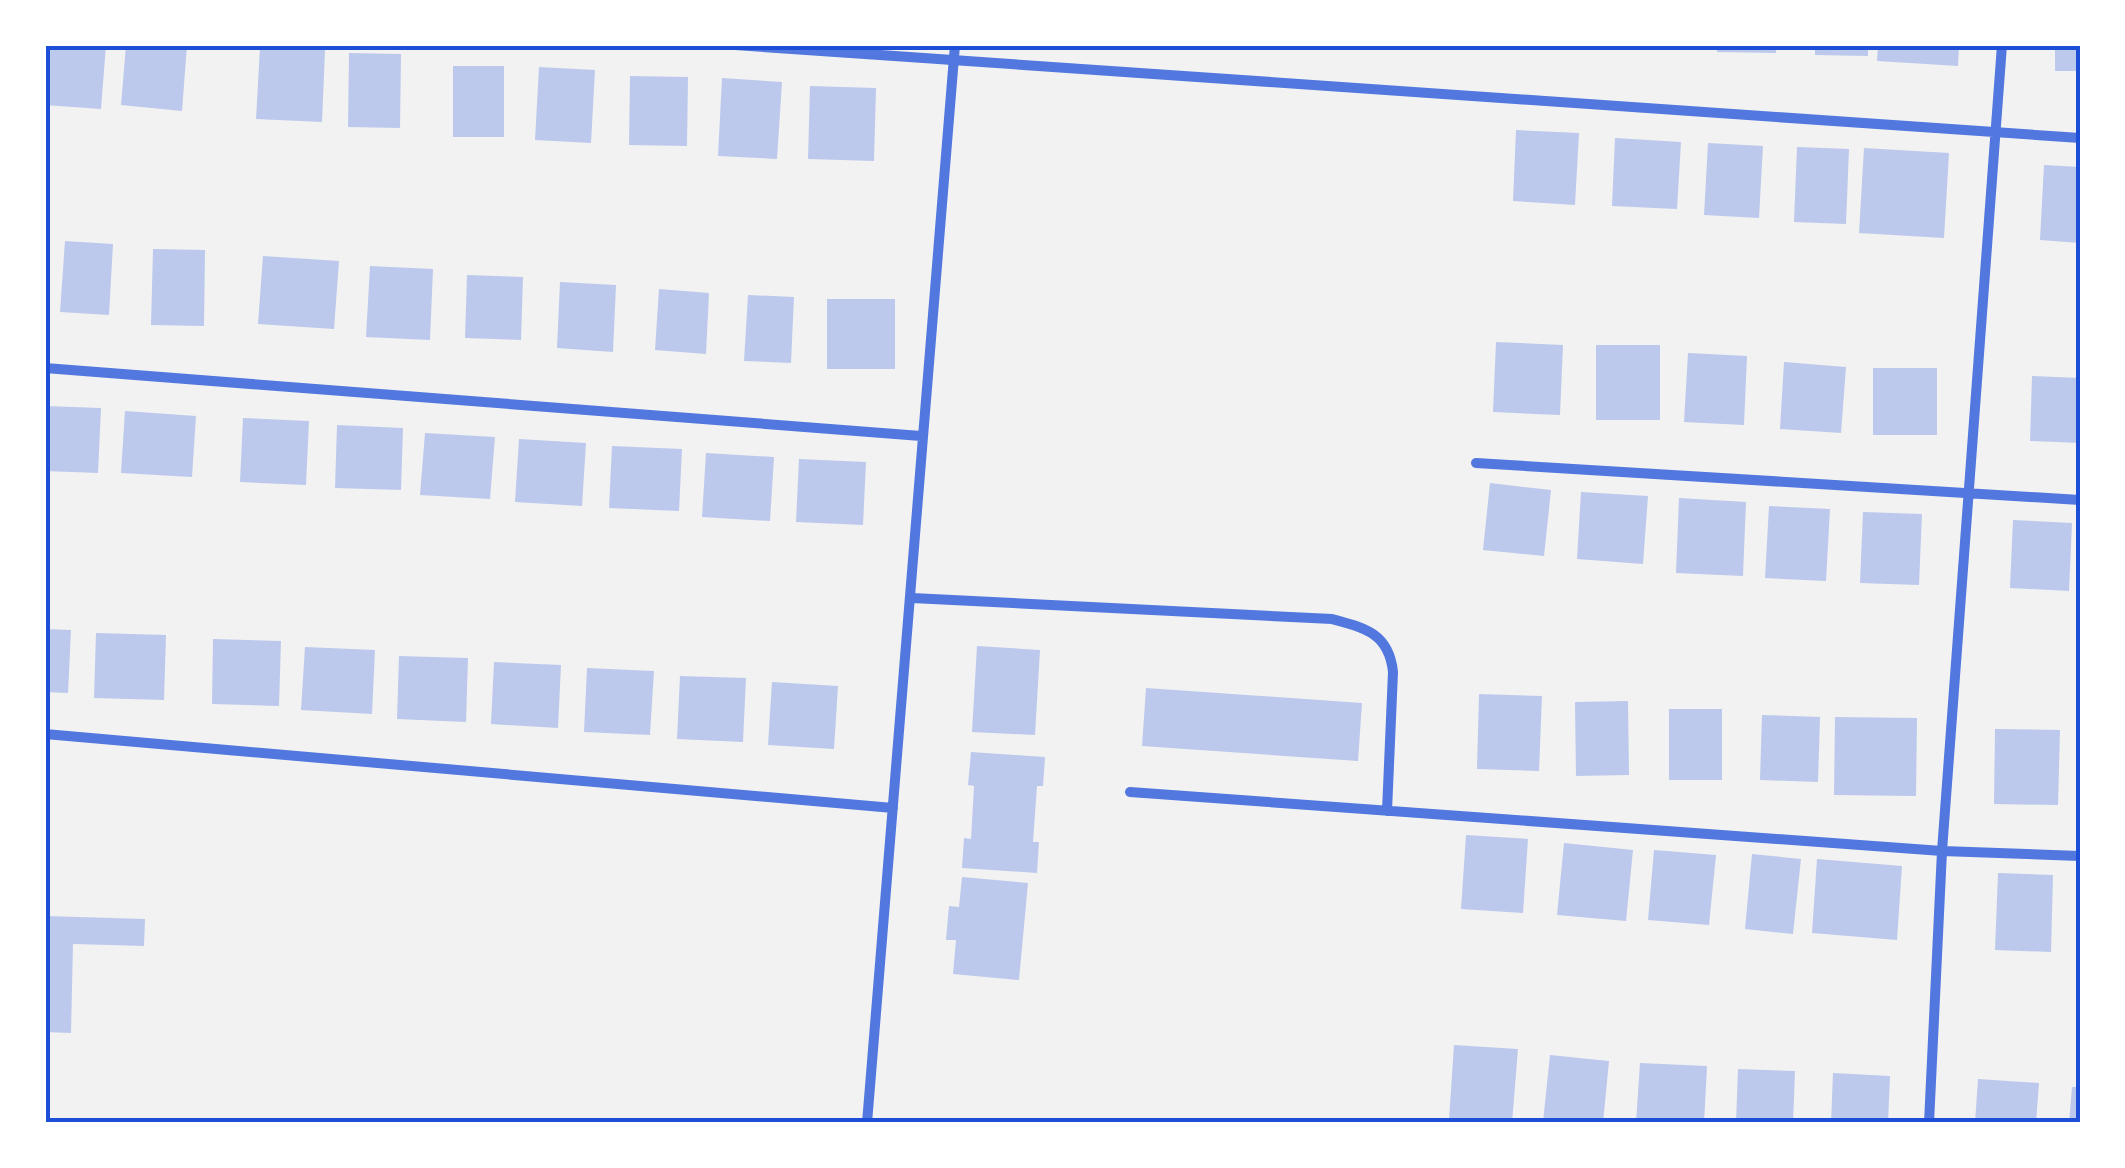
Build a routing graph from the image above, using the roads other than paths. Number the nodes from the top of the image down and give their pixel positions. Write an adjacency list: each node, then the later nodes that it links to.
1 (735, 45): 4 (street)
2 (955, 45): 4 (street)
3 (2002, 45): 5 (street)
4 (954, 64): 5 (street); 8 (street)
5 (1995, 134): 6 (street); 10 (street)
6 (2080, 138)
7 (45, 368): 8 (street)
8 (921, 436): 12 (street)
9 (1476, 463): 10 (street)
10 (1968, 493): 11 (street); 17 (street)
11 (2080, 500)
12 (912, 598): 15 (street); 16 (street)
13 (45, 734): 15 (street)
14 (1130, 792): 16 (street)
15 (893, 808): 19 (street)
16 (1387, 811): 17 (street)
17 (1942, 851): 18 (street); 20 (street)
18 (2080, 856)
19 (866, 1123)
20 (1930, 1123)

